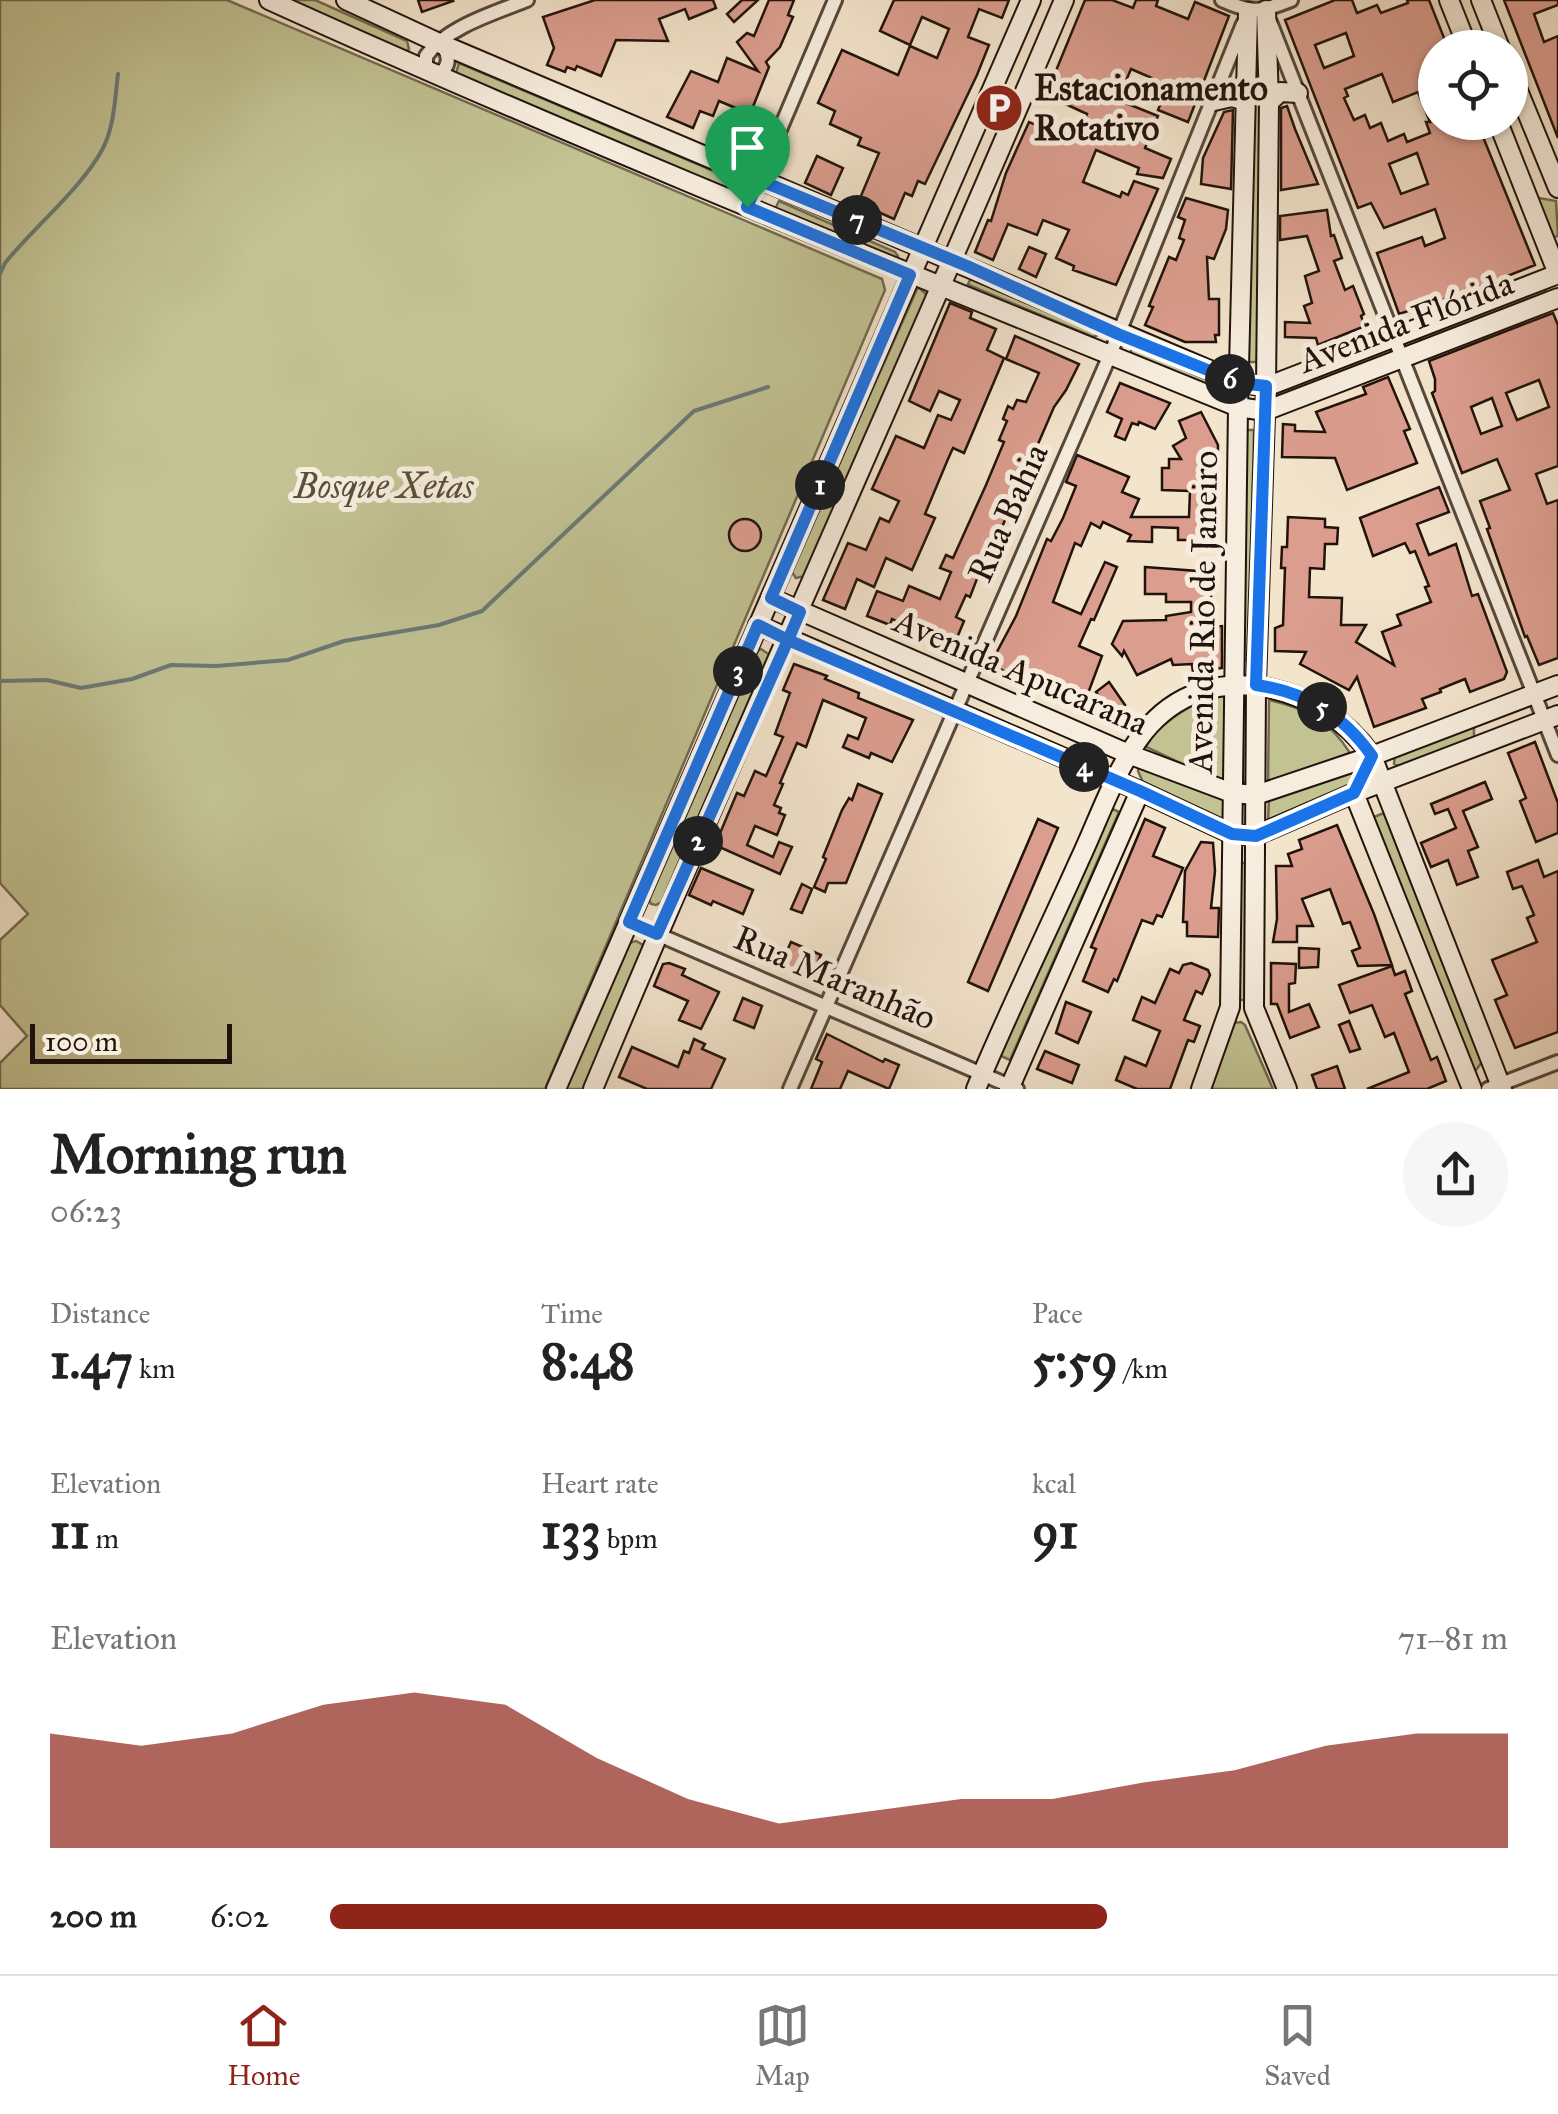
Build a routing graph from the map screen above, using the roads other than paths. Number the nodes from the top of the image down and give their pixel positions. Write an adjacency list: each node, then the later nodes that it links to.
1 (269, 0): 15 (street, Avenida Flórida)
2 (346, 0): 14 (street, Avenida Flórida)
3 (527, 0): 14 (street)
4 (835, 0): 22 (street)
5 (1031, 0): 26 (street)
6 (1064, 0): 27 (street)
7 (1222, 0): 11 (street)
8 (1291, 0): 11 (street)
9 (1449, 0): 12 (street)
10 (1481, 0): 13 (street)
11 (1257, 11): 16 (street); 17 (street, Rua Bahia); 18 (street, Avenida Rio de Janeiro); 19 (street, Avenida Rio de Janeiro)
12 (1461, 30)
13 (1493, 30)
14 (441, 44): 15 (street); 22 (street, Avenida Flórida)
15 (430, 73): 24 (street, Avenida Flórida)
16 (1298, 93): 19 (street); 33 (street)
17 (1214, 101): 18 (street); 32 (street, Rua Bahia)
18 (1246, 101): 36 (street, Avenida Rio de Janeiro)
19 (1268, 102): 37 (street, Avenida Rio de Janeiro)
20 (1528, 115): 23 (street)
21 (1506, 140): 25 (street)
22 (759, 180): 24 (street); 26 (street, Avenida Flórida)
23 (1558, 188)
24 (747, 207): 29 (street, Avenida Flórida)
25 (1551, 240): 28 (street)
26 (923, 248): 27 (street, Avenida Flórida); 29 (street)
27 (954, 261): 30 (street); 32 (street, Avenida Flórida)
28 (1558, 274): 33 (street, Avenida Flórida)
29 (910, 275): 30 (street, Avenida Flórida); 40 (street)
30 (942, 288): 34 (street, Avenida Flórida); 41 (street)
31 (1558, 298): 35 (street, Avenida Flórida)
32 (1118, 334): 34 (street, Rua Bahia); 36 (street, Avenida Flórida)
33 (1394, 340): 35 (street); 37 (street, Avenida Flórida)
34 (1110, 355): 38 (street, Avenida Flórida); 44 (street, Rua Bahia)
35 (1403, 360): 39 (street, Avenida Flórida); 48 (street)
36 (1240, 383): 37 (street, Avenida Flórida); 38 (street, Avenida Rio de Janeiro)
37 (1266, 386): 39 (street, Avenida Rio de Janeiro)
38 (1238, 407): 39 (street, Avenida Flórida); 47 (street, Avenida Rio de Janeiro)
39 (1265, 411): 46 (street, Avenida Rio de Janeiro)
40 (771, 598): 41 (street, Avenida Apucarana); 42 (street)
41 (800, 612): 43 (street); 44 (street, Avenida Apucarana)
42 (758, 625): 43 (street, Avenida Apucarana); 64 (street)
43 (788, 640): 49 (street, Avenida Apucarana); 65 (street)
44 (966, 684): 49 (street, Rua Bahia); 53 (street, Avenida Apucarana)
45 (1558, 684): 48 (street, Avenida Apucarana)
46 (1256, 685): 47 (street); 54 (street); 61 (street, Avenida Rio de Janeiro)
47 (1235, 686): 53 (street); 59 (street, Avenida Rio de Janeiro)
48 (1534, 694): 50 (street, Avenida Apucarana); 51 (street)
49 (956, 711): 56 (street, Avenida Apucarana); 66 (street, Rua Bahia)
50 (1475, 716): 52 (street); 54 (street, Avenida Apucarana)
51 (1551, 718): 52 (street); 55 (street)
52 (1486, 743): 57 (street)
53 (1131, 755): 56 (street); 58 (street); 59 (street, Avenida Apucarana)
54 (1372, 756): 57 (street); 60 (street); 61 (street, Avenida Apucarana)
55 (1558, 756)
56 (1116, 781): 58 (street, Avenida Apucarana); 70 (street)
57 (1382, 782): 60 (street); 71 (street)
58 (1140, 791): 62 (street, Avenida Apucarana); 72 (street)
59 (1232, 793): 61 (street, Avenida Apucarana); 62 (street, Avenida Rio de Janeiro)
60 (1354, 793): 63 (street); 78 (street)
61 (1256, 795): 63 (street, Avenida Rio de Janeiro)
62 (1232, 834): 63 (street); 67 (street, Avenida Rio de Janeiro)
63 (1256, 836): 68 (street, Avenida Rio de Janeiro)
64 (629, 922): 65 (street, Rua Maranhão); 73 (street)
65 (657, 934): 66 (street, Rua Maranhão); 74 (street)
66 (825, 1007): 70 (street, Rua Maranhão); 75 (street, Rua Bahia)
67 (1230, 1007): 68 (street); 76 (street, Avenida Rio de Janeiro)
68 (1254, 1008): 77 (street, Avenida Rio de Janeiro)
69 (1558, 1062): 71 (street)
70 (979, 1082): 72 (street, Rua Maranhão)
71 (1496, 1087)
72 (1012, 1088)
73 (556, 1089)
74 (592, 1089)
75 (790, 1089)
76 (1201, 1089)
77 (1287, 1089)
78 (1472, 1089)

